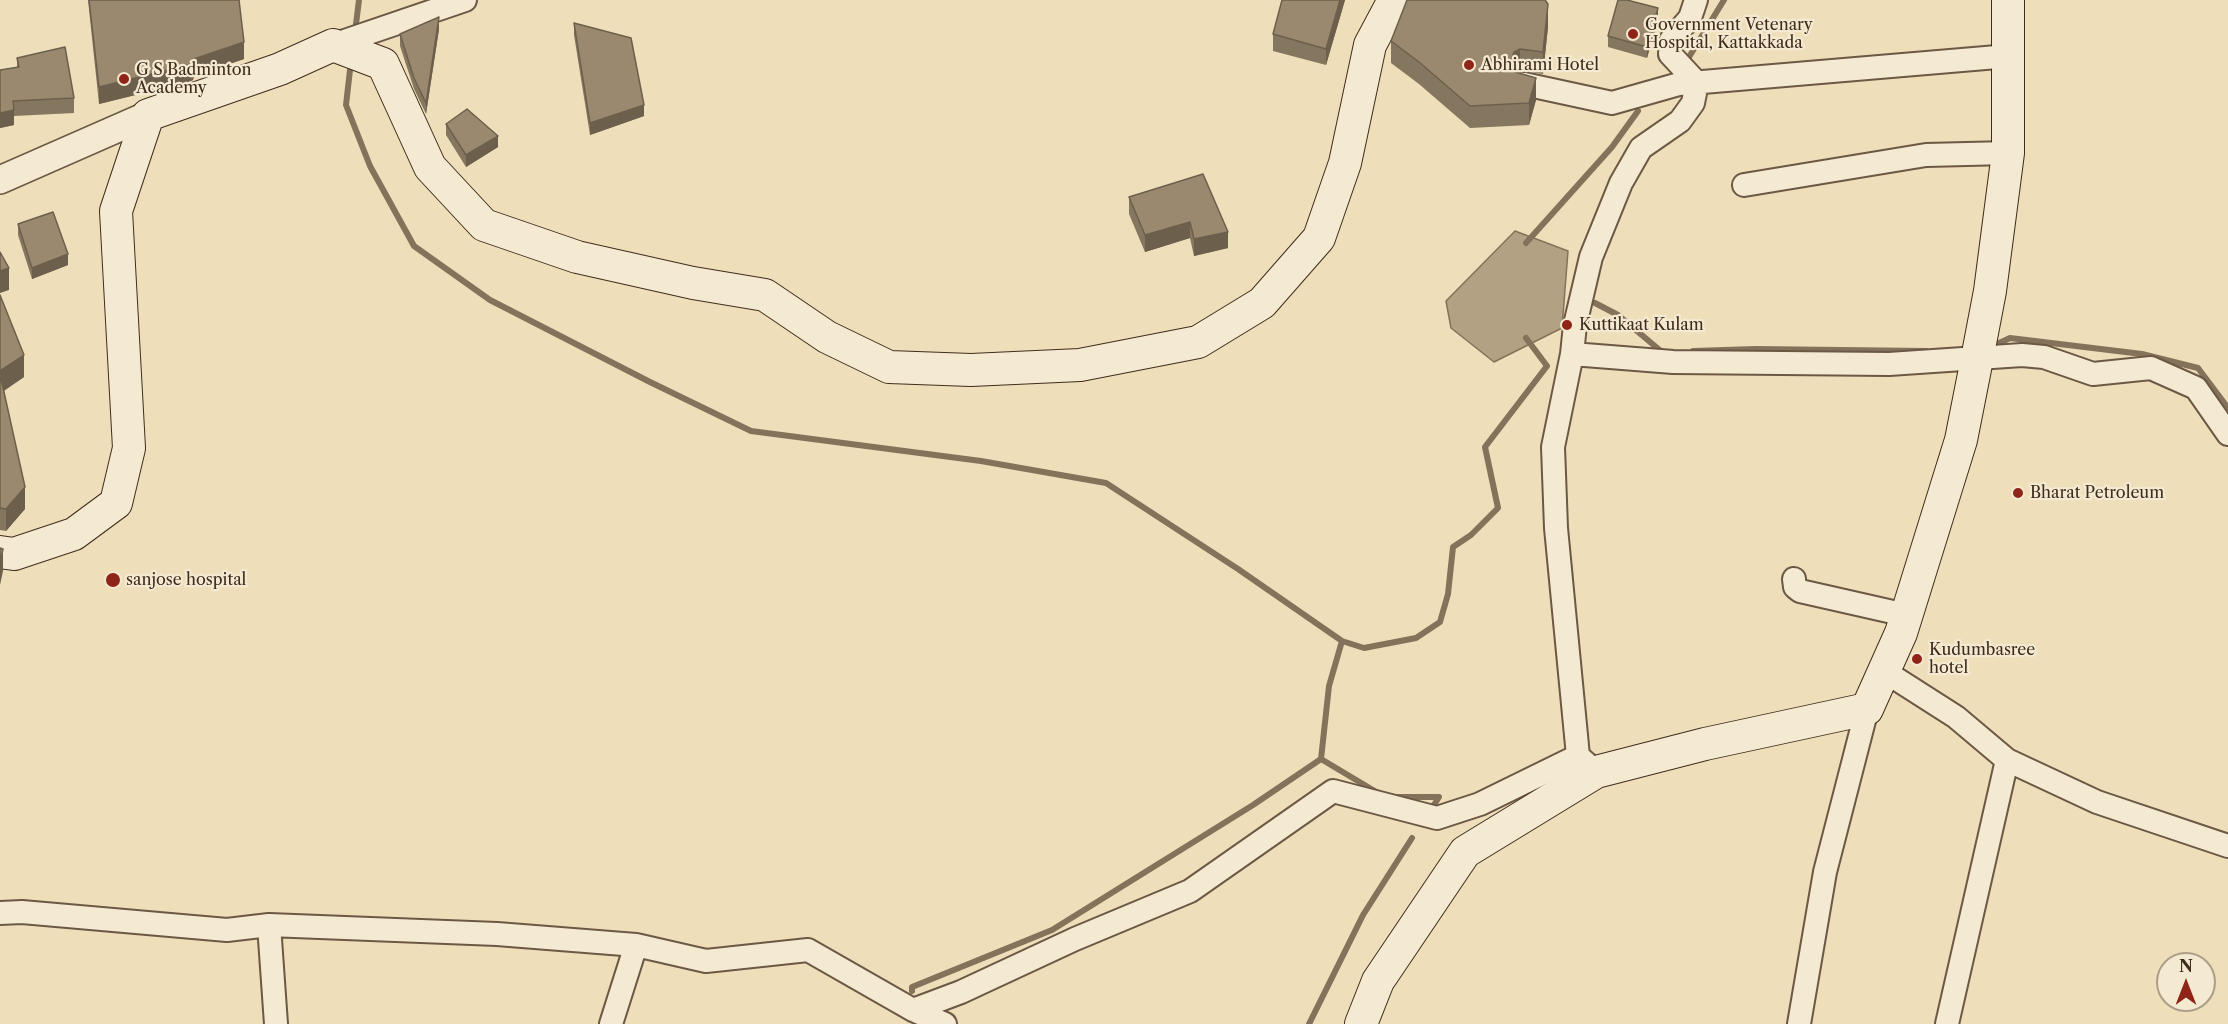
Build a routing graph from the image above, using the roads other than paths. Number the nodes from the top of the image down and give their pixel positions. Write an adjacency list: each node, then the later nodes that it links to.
1 (465, 0): 5 (street)
2 (1394, 0): 5 (main road)
3 (1696, 0): 7 (street)
4 (2008, 0): 6 (main road)
5 (333, 45): 9 (main road)
6 (2009, 56): 7 (street); 10 (main road)
7 (1697, 82): 8 (street); 13 (street)
8 (1524, 84)
9 (148, 115): 11 (street); 16 (main road)
10 (2008, 153): 12 (street); 14 (main road)
11 (0, 180)
12 (1744, 185)
13 (1572, 354): 14 (street); 22 (street)
14 (1977, 359): 15 (street); 18 (main road)
15 (2228, 434)
16 (0, 552)
17 (1794, 579): 18 (street)
18 (1906, 615): 19 (main road)
19 (1884, 671): 20 (main road); 21 (street)
20 (1867, 710): 22 (main road); 32 (street)
21 (2007, 760): 23 (street); 33 (street)
22 (1587, 764): 27 (street); 31 (main road)
23 (2228, 846)
24 (0, 913): 25 (street)
25 (269, 925): 26 (street); 28 (street)
26 (636, 945): 27 (street); 29 (street)
27 (913, 1010): 30 (street)
28 (276, 1024)
29 (611, 1024)
30 (945, 1024)
31 (1360, 1024)
32 (1799, 1024)
33 (1947, 1024)

